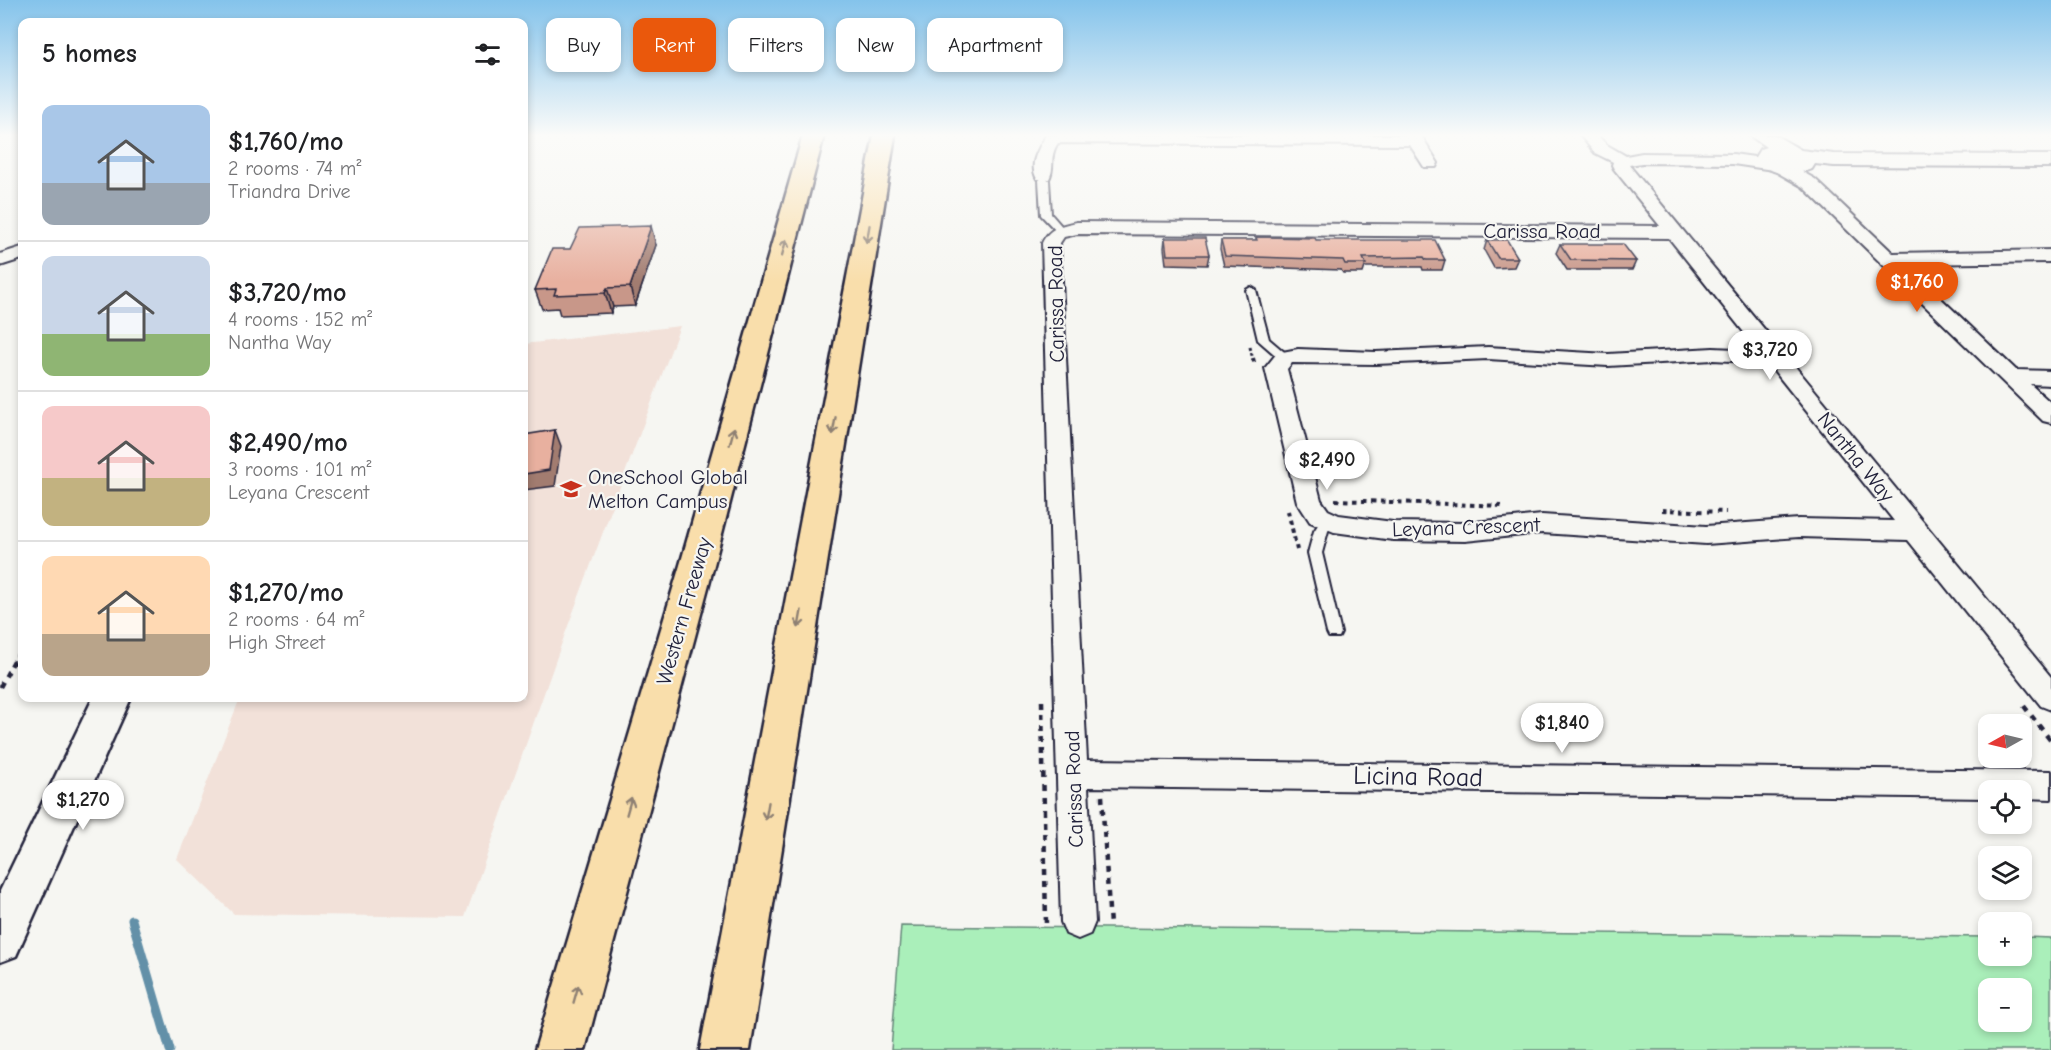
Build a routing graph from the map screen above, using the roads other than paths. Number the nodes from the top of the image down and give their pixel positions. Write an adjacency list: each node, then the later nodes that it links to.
1 (801, 184): 27 (highway, Western Freeway, one-way to 1)
2 (876, 184): 28 (highway, one-way to 28)
3 (1044, 184): 6 (lane)
4 (1635, 184): 7 (street, Nantha Way)
5 (1809, 184): 10 (street)
6 (1062, 232): 7 (street, Carissa Road); 23 (street, Carissa Road)
7 (1675, 232): 13 (street, Nantha Way)
8 (18, 254): 11 (street)
9 (2051, 256): 10 (street)
10 (1887, 259): 15 (street)
11 (0, 260)
12 (1251, 290): 14 (lane)
13 (1776, 357): 14 (street); 19 (street, Nantha Way)
14 (1285, 358): 18 (street)
15 (2010, 376): 16 (street); 17 (street)
16 (2051, 378)
17 (2051, 416)
18 (1328, 520): 19 (street, Leyana Crescent); 20 (lane)
19 (1916, 531): 21 (street, Nantha Way)
20 (1334, 633)
21 (2051, 698)
22 (110, 702): 26 (main road)
23 (1087, 774): 24 (street, Licina Road); 25 (street, Carissa Road)
24 (2051, 785)
25 (1078, 922)
26 (0, 940)
27 (560, 1050)
28 (725, 1050)

